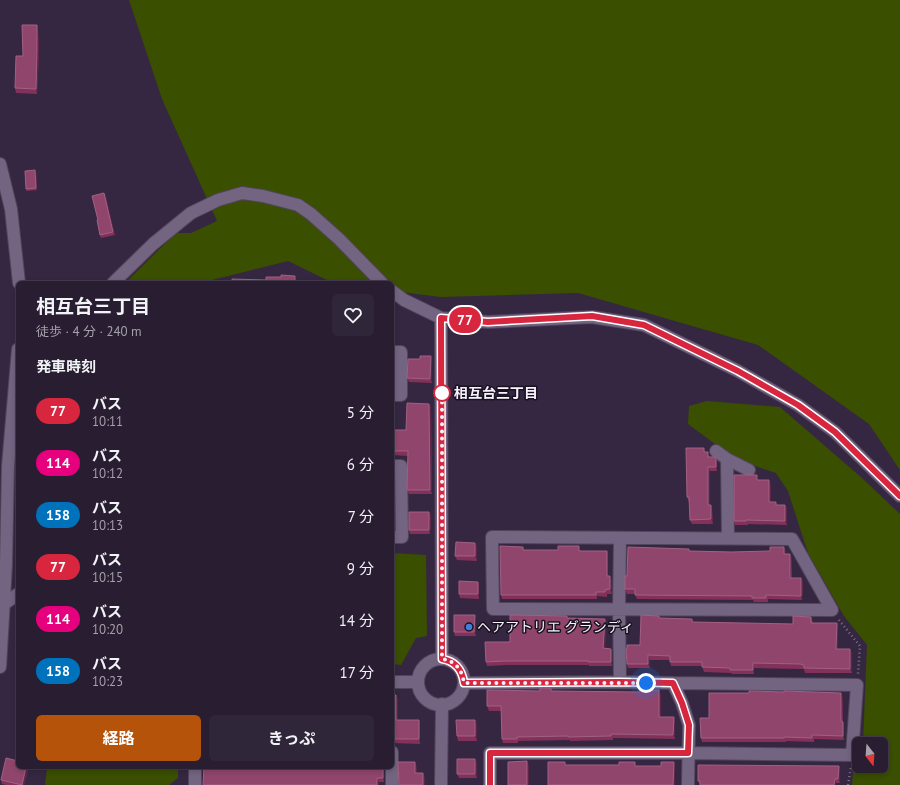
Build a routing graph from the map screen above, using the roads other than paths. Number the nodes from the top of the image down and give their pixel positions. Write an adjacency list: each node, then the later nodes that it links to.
1 (0, 164): 2 (street)
2 (19, 281)
3 (115, 281): 4 (street)
4 (380, 281)
5 (394, 292): 6 (street)
6 (441, 318): 14 (street); 21 (street)
7 (394, 352): 9 (street)
8 (16, 374): 19 (street)
9 (394, 395)
10 (716, 451): 11 (street)
11 (726, 459): 13 (street); 17 (street)
12 (394, 466): 15 (street)
13 (749, 470)
14 (900, 496)
15 (394, 537)
16 (620, 538): 17 (street); 20 (street); 20 (street)
17 (728, 538): 20 (street)
18 (16, 595): 19 (street)
19 (2, 605): 22 (street)
20 (619, 610): 25 (street)
21 (442, 659): 24 (street); 26 (street)
22 (0, 667)
23 (394, 682): 24 (street)
24 (418, 682): 28 (street)
25 (620, 682): 26 (street); 27 (street)
26 (464, 683): 28 (street)
27 (673, 683): 29 (street); 29 (street)
28 (442, 704): 34 (street)
29 (688, 753): 35 (street); 36 (street)
30 (195, 769): 32 (street)
31 (392, 769): 33 (street)
32 (195, 785)
33 (392, 785)
34 (441, 785)
35 (490, 785)
36 (688, 785)

